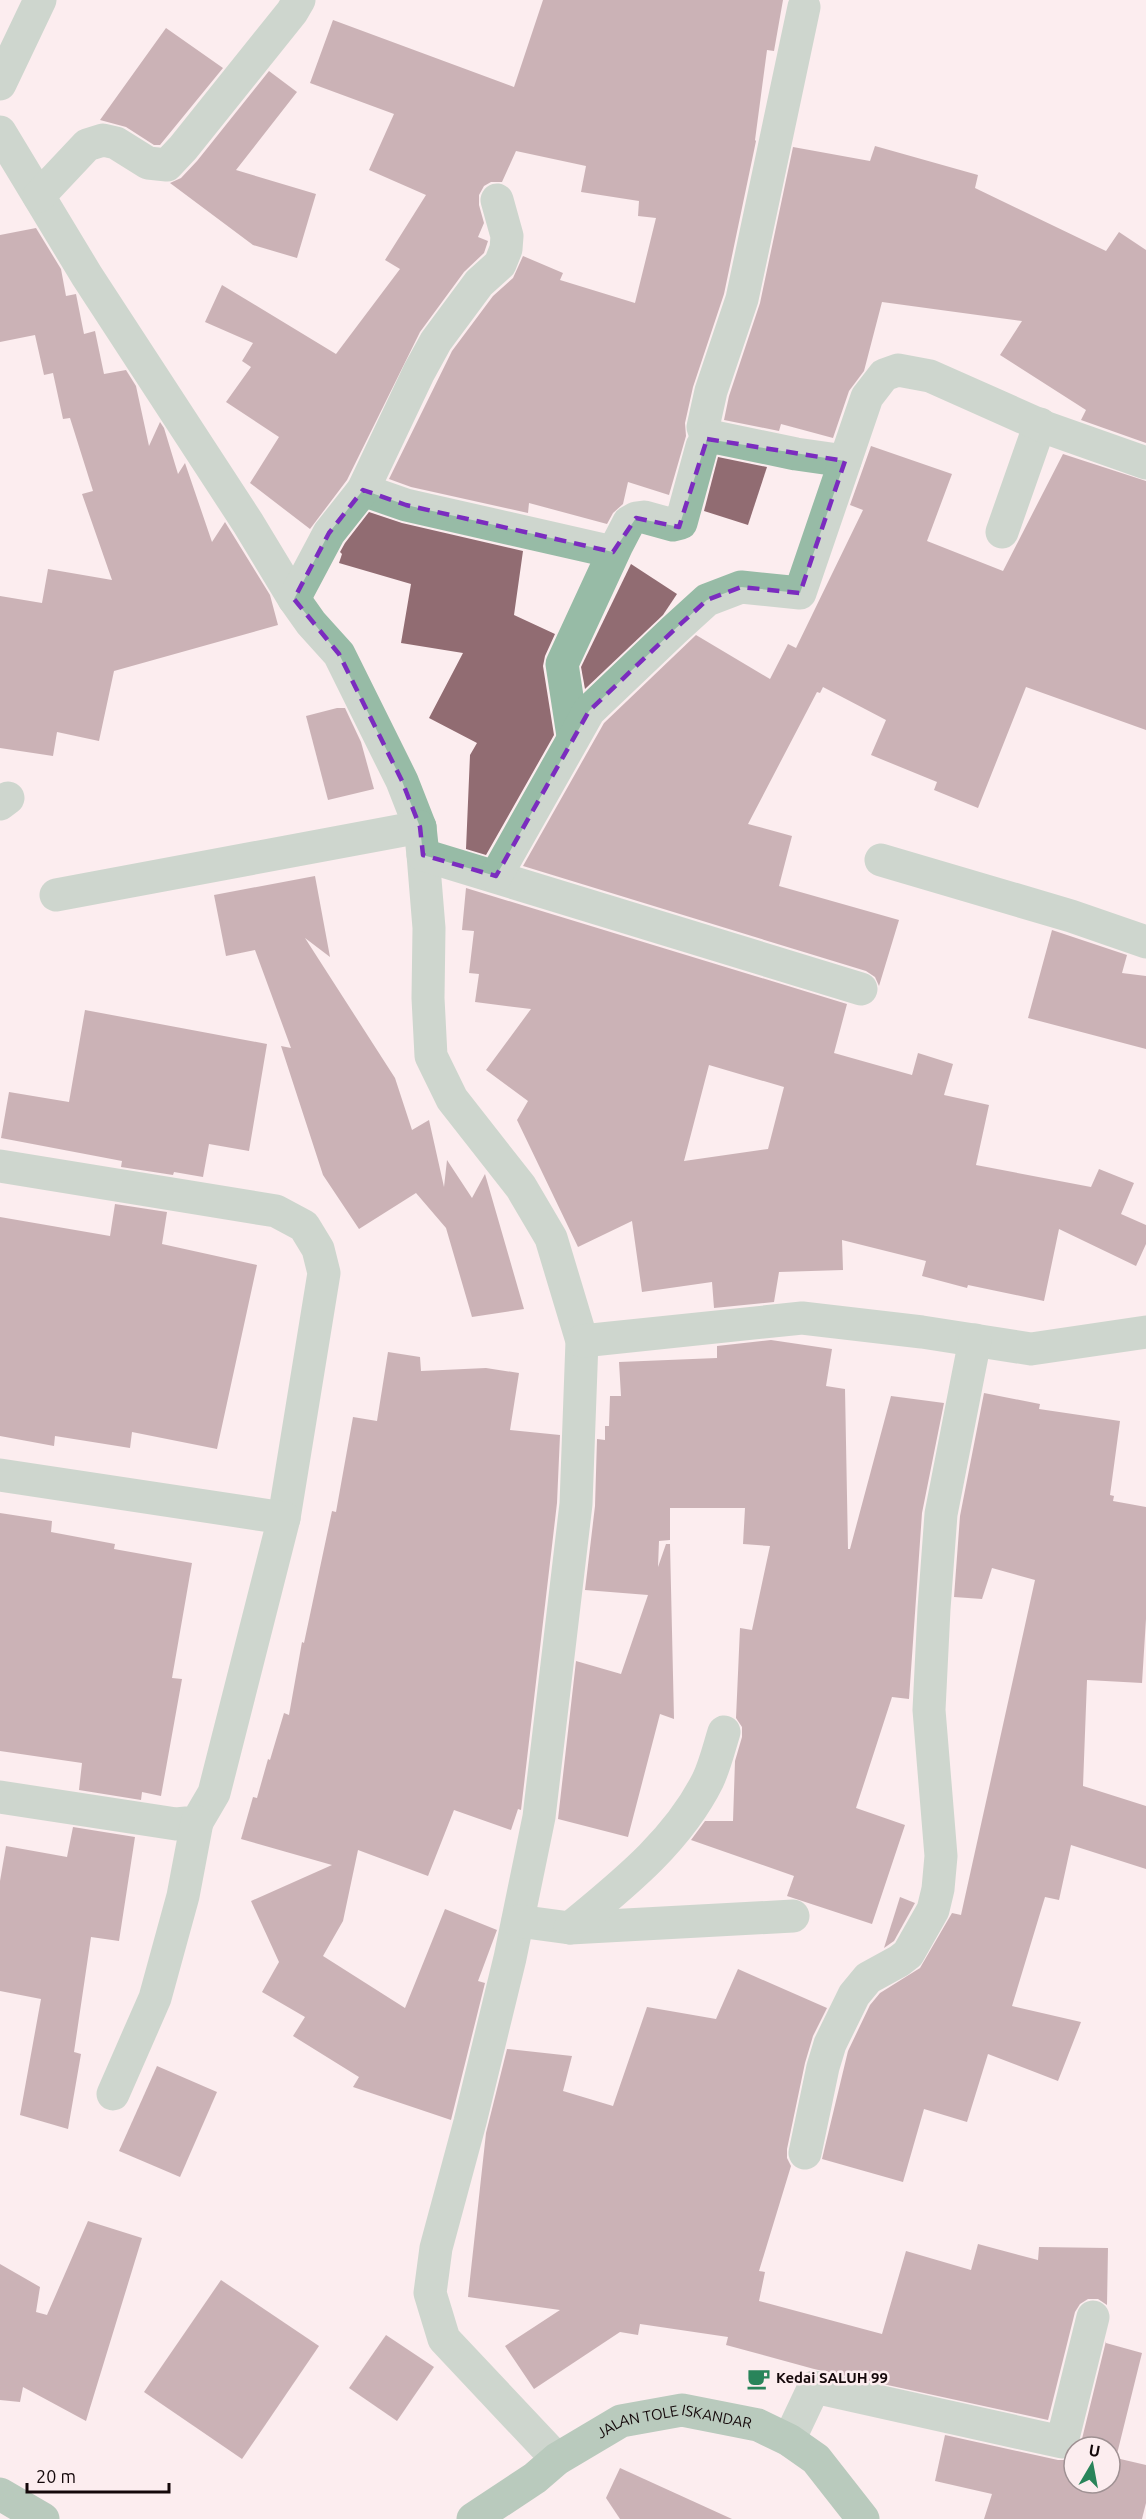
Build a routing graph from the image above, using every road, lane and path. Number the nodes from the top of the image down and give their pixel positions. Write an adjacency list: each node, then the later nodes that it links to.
1 (40, 0): 4 (street)
2 (299, 0): 6 (street)
3 (804, 7): 9 (street)
4 (0, 84)
5 (0, 132): 6 (street)
6 (39, 196): 15 (street)
7 (497, 200): 12 (street)
8 (1040, 424): 10 (street); 11 (street); 13 (street)
9 (707, 438): 10 (street); 14 (street)
10 (846, 461): 16 (street)
11 (1146, 463)
12 (363, 490): 14 (street); 15 (street)
13 (1002, 532)
14 (613, 552): 16 (street)
15 (294, 599): 17 (street)
16 (573, 736): 19 (street)
17 (422, 841): 19 (street); 20 (street); 26 (street)
18 (881, 860): 21 (street)
19 (496, 876): 22 (street)
20 (56, 895)
21 (1146, 942)
22 (861, 989)
23 (0, 1166): 28 (street)
24 (1146, 1332): 25 (street)
25 (975, 1340): 26 (street); 36 (street)
26 (582, 1341): 33 (street)
27 (0, 1475): 28 (street)
28 (284, 1518): 31 (street)
29 (724, 1732): 34 (street)
30 (0, 1797): 31 (street)
31 (197, 1822): 35 (street)
32 (793, 1916): 34 (street)
33 (518, 1922): 34 (street); 39 (street)
34 (570, 1928)
35 (113, 2094)
36 (805, 2153)
37 (1094, 2317): 38 (street)
38 (789, 2440): 39 (main road, JALAN TOLE ISKANDAR); 43 (main road, JALAN TOLE ISKANDAR)
39 (557, 2459): 42 (main road, JALAN TOLE ISKANDAR)
40 (0, 2494): 41 (main road)
41 (43, 2519)
42 (473, 2519)
43 (863, 2519)

